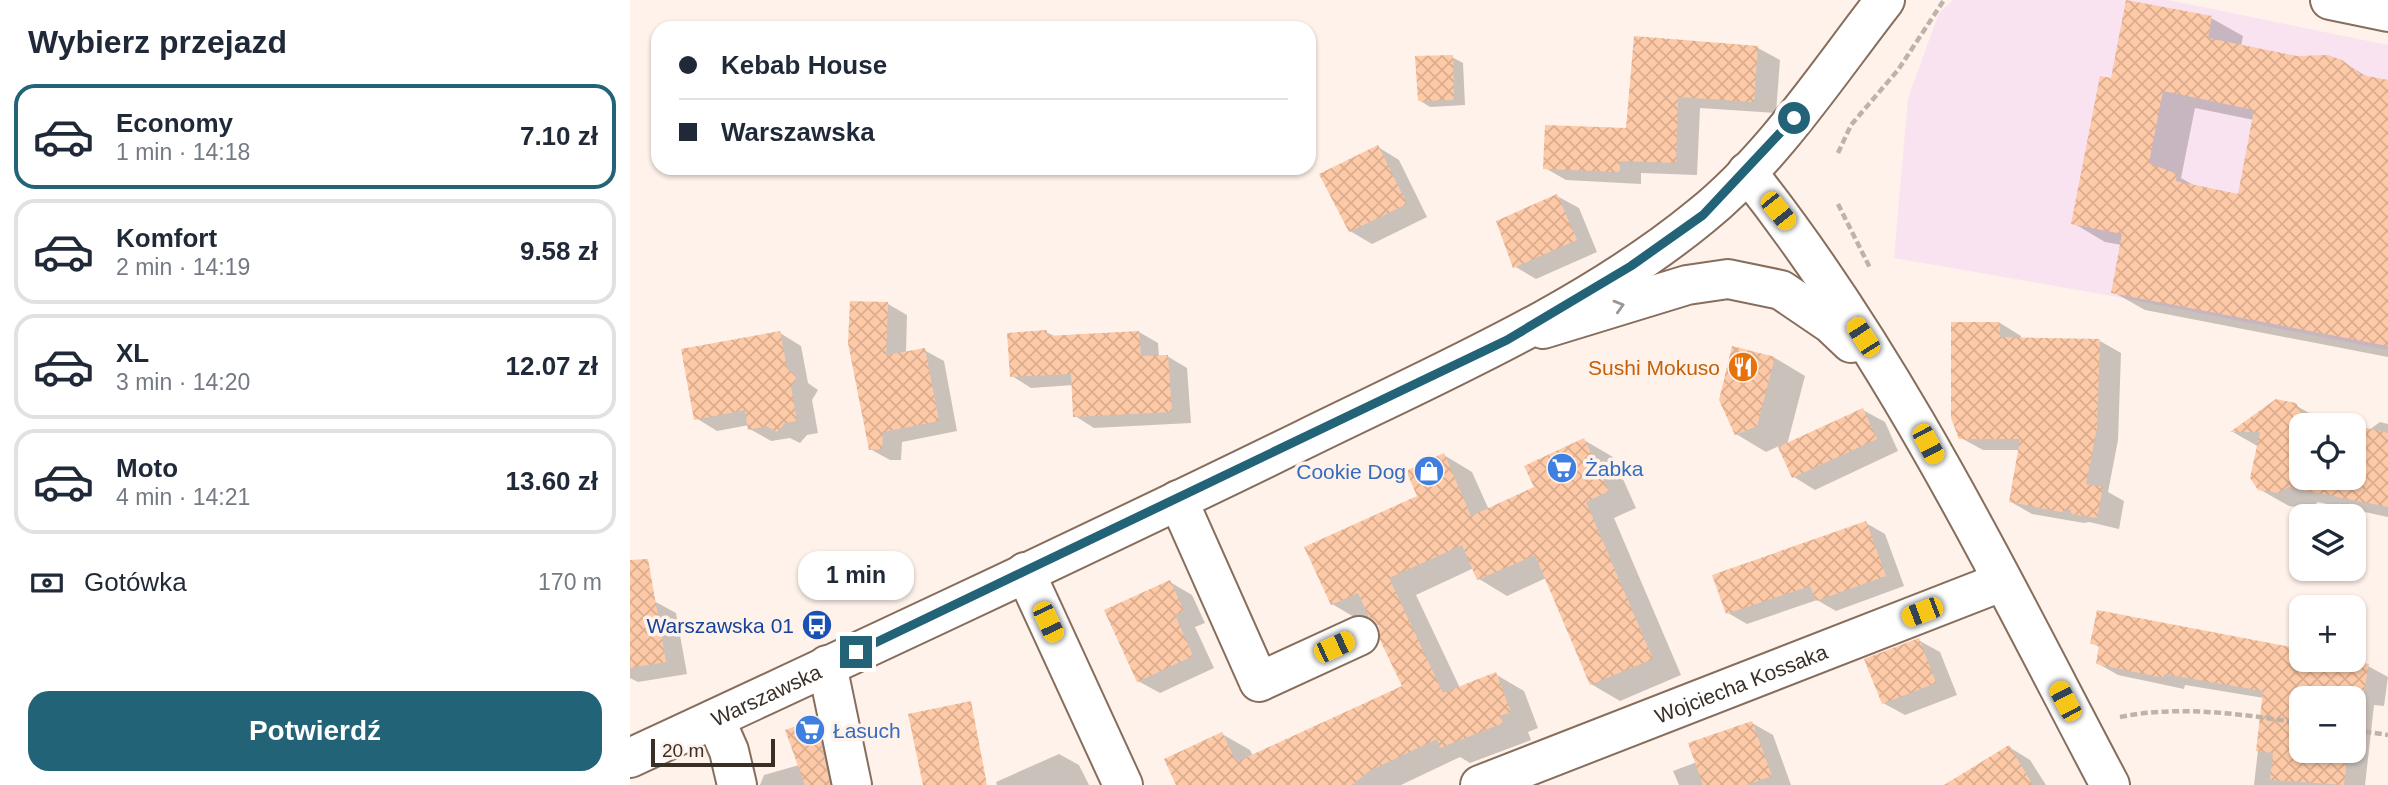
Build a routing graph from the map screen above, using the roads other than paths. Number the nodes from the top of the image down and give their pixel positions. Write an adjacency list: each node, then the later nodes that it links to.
1 (1885, 0): 4 (street, Warszawska)
2 (2330, 0): 3 (street)
3 (2388, 12)
4 (1747, 172): 5 (street, Warszawska); 6 (street)
5 (1507, 340): 6 (street, one-way to 6); 7 (street, Warszawska)
6 (1904, 398): 9 (street)
7 (1178, 500): 8 (street, Warszawska); 10 (street)
8 (1025, 572): 11 (street, Warszawska); 16 (street)
9 (2001, 582): 17 (street, Wojciecha Kossaka); 18 (street)
10 (1359, 636)
11 (827, 665): 12 (street, Warszawska); 15 (street)
12 (715, 719): 13 (street, Warszawska); 14 (street)
13 (630, 758)
14 (737, 785)
15 (852, 785)
16 (1123, 785)
17 (1480, 785)
18 (2110, 785)

